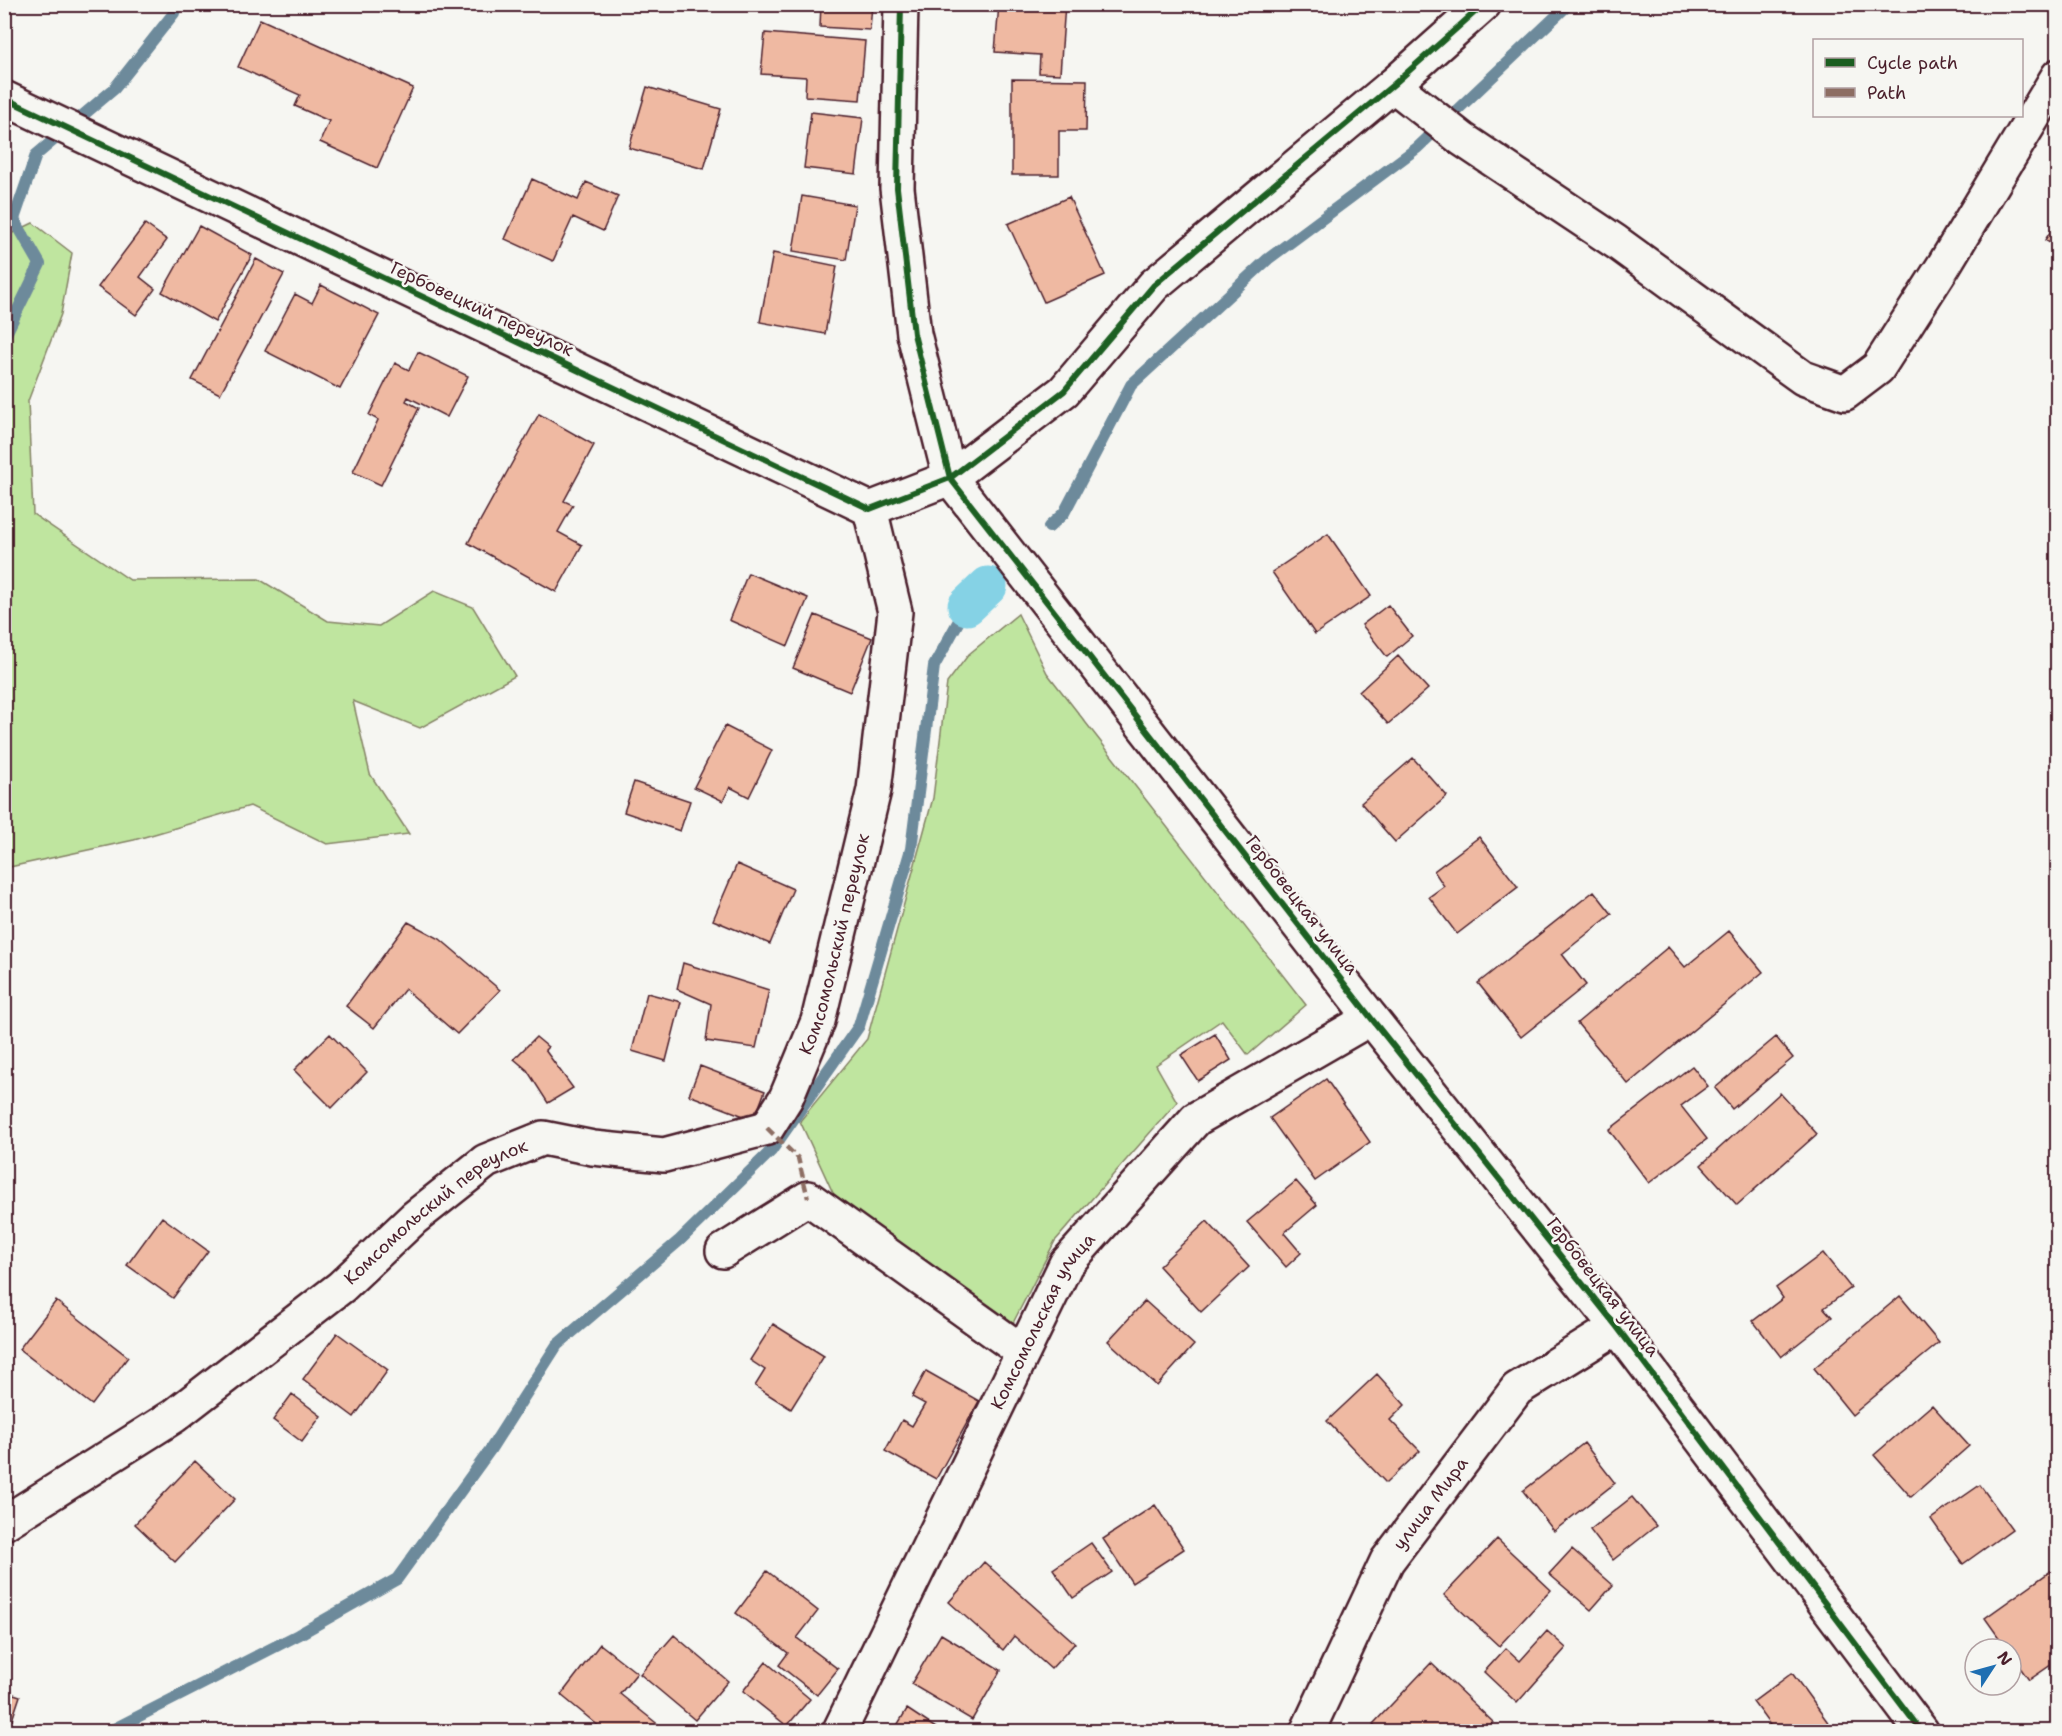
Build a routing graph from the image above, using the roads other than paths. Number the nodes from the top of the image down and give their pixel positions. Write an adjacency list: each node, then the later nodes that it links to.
1 (901, 4): 6 (street, Гербовецкая улица)
2 (1484, 4): 4 (street)
3 (2058, 76): 4 (street)
4 (1393, 84): 6 (street)
5 (4, 98): 7 (street, Гербовецкий переулок)
6 (950, 478): 7 (street); 8 (street, Гербовецкая улица)
7 (870, 509): 12 (street, Комсомольский переулок)
8 (1371, 1018): 10 (street, Гербовецкая улица); 11 (street, Комсомольская улица)
9 (723, 1251): 11 (street)
10 (1617, 1328): 14 (street, улица Мира); 15 (street, Гербовецкая улица)
11 (1023, 1352): 13 (street, Комсомольская улица)
12 (4, 1523)
13 (839, 1731)
14 (1307, 1731)
15 (1922, 1731)

